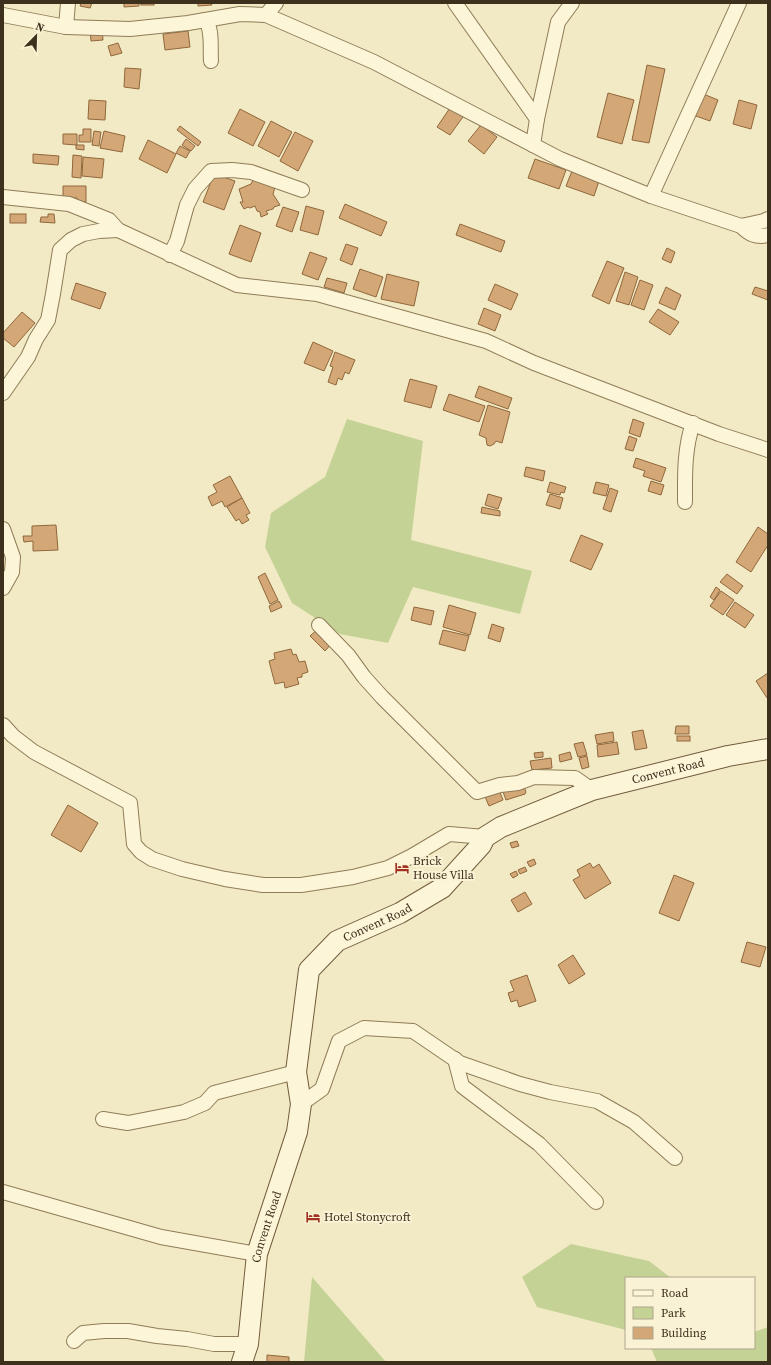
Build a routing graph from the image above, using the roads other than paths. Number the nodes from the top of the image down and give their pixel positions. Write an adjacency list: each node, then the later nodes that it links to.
1 (68, 3): 9 (street)
2 (276, 3): 7 (street)
3 (455, 3): 11 (street)
4 (572, 3): 11 (street)
5 (739, 3): 14 (street)
6 (3, 14): 9 (street)
7 (266, 15): 8 (street); 12 (street)
8 (204, 20): 9 (street); 10 (street)
9 (66, 27)
10 (211, 61)
11 (537, 119): 12 (street)
12 (533, 145): 14 (street)
13 (302, 190): 20 (street)
14 (651, 196): 17 (street)
15 (3, 197): 18 (street)
16 (768, 219): 17 (street)
17 (741, 226): 19 (street)
18 (118, 230): 20 (street); 21 (street)
19 (768, 235)
20 (170, 255): 22 (street)
21 (3, 393)
22 (692, 423): 23 (street); 24 (street)
23 (768, 450)
24 (685, 502)
25 (3, 529): 26 (street)
26 (3, 588)
27 (319, 625): 30 (street)
28 (3, 725): 31 (street)
29 (768, 748): 30 (main road, Convent Road)
30 (592, 790): 31 (main road, Convent Road)
31 (484, 838): 33 (main road, Convent Road)
32 (455, 1059): 34 (street); 36 (street); 38 (street)
33 (296, 1072): 34 (main road, Convent Road); 35 (street)
34 (302, 1104): 39 (main road, Convent Road)
35 (103, 1119)
36 (675, 1158)
37 (3, 1192): 39 (street)
38 (596, 1202)
39 (257, 1254): 41 (main road, Convent Road)
40 (74, 1341): 41 (street)
41 (245, 1353)

